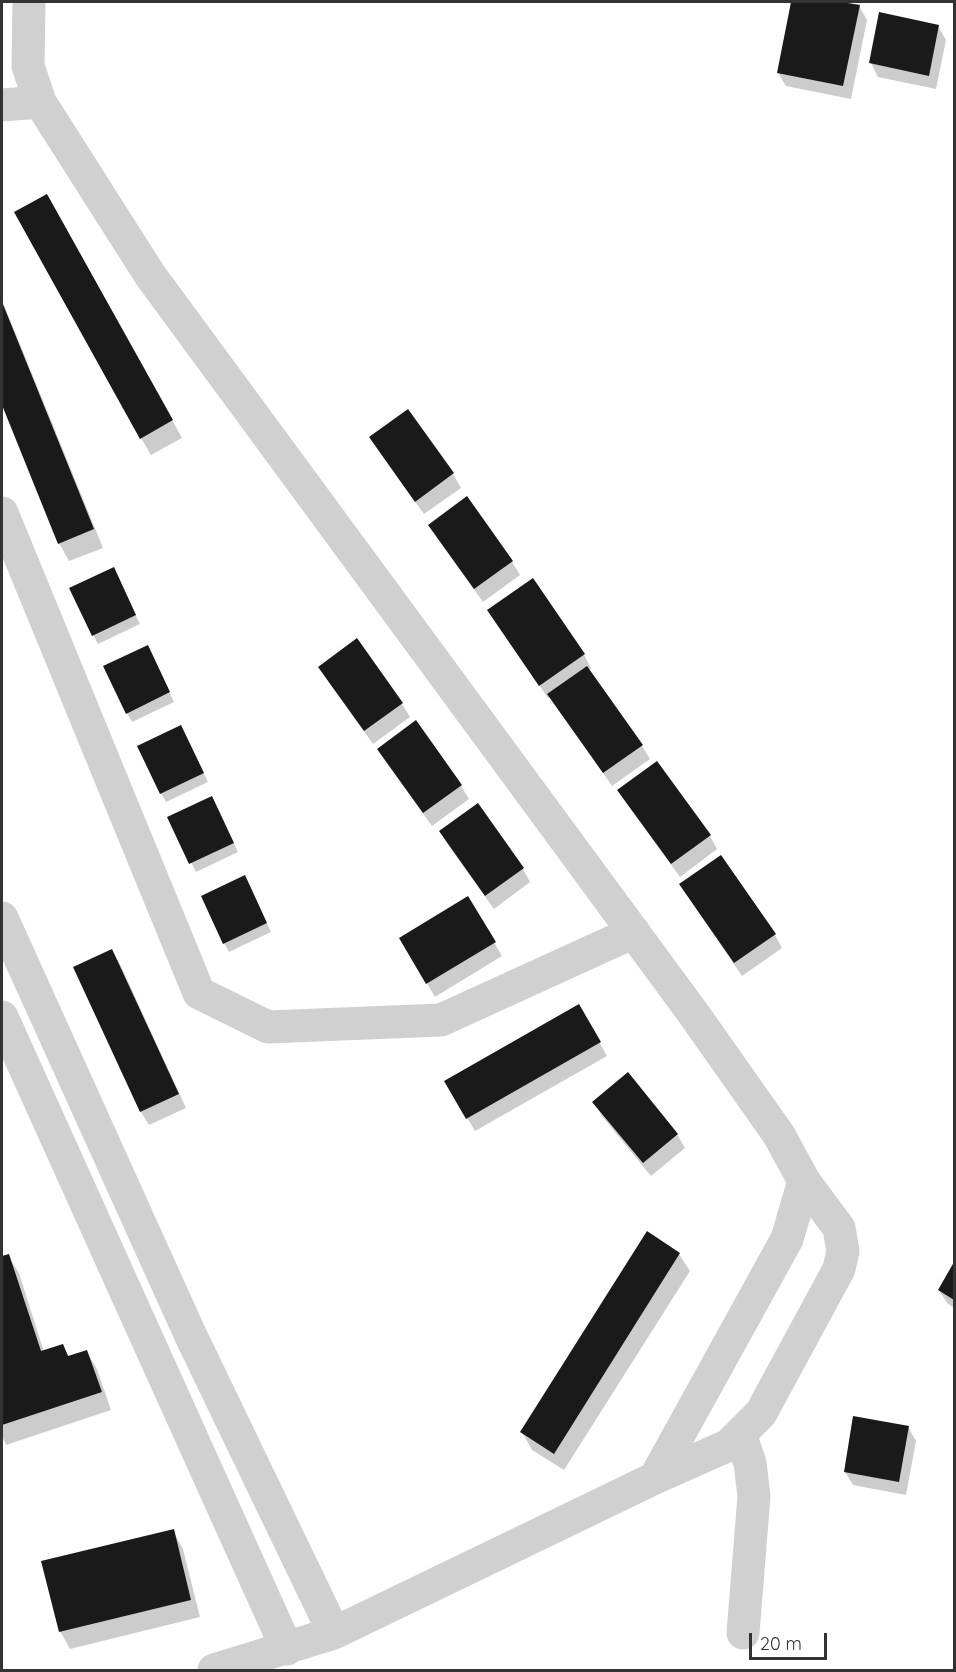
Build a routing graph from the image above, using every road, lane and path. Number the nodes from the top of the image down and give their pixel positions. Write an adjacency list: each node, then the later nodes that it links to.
1 (29, 2): 2 (street)
2 (15, 67): 3 (street)
3 (40, 102): 4 (street); 8 (street)
4 (2, 105)
5 (2, 513): 6 (street)
6 (11, 564): 8 (street)
7 (2, 918): 13 (street)
8 (634, 932): 10 (street)
9 (2, 1017): 15 (street)
10 (804, 1181): 11 (street); 12 (street)
11 (740, 1434): 12 (street); 14 (street)
12 (655, 1478): 13 (street)
13 (334, 1633): 15 (street)
14 (743, 1633)
15 (287, 1649): 16 (street)
16 (214, 1671)

